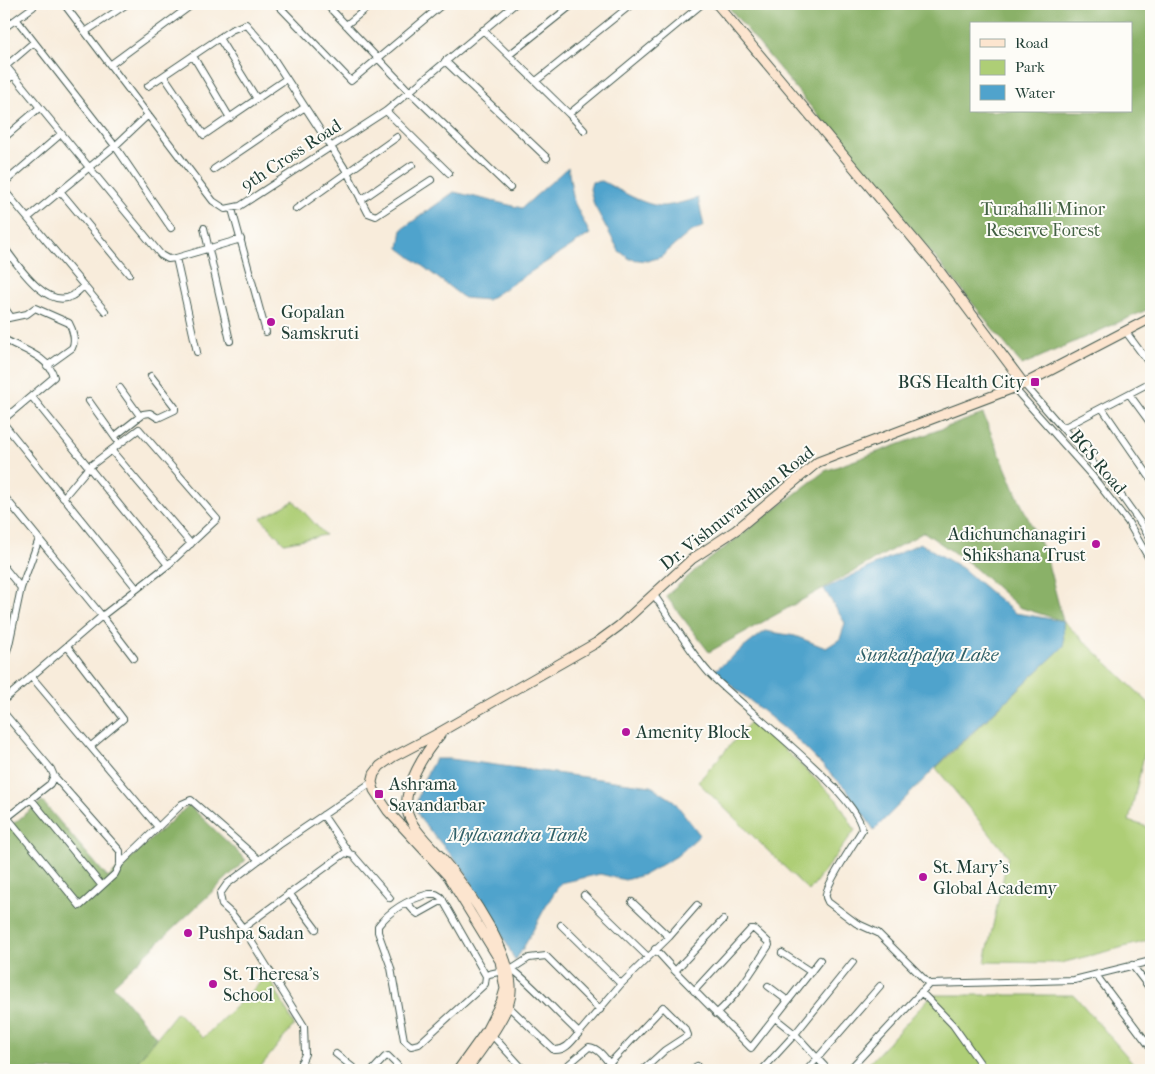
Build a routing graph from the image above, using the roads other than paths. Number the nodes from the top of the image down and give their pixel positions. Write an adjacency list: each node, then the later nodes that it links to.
1 (64, 4): 18 (street, 9th Cross Road)
2 (127, 4): 18 (street)
3 (193, 4): 25 (street)
4 (277, 4): 23 (street)
5 (326, 4): 15 (street)
6 (372, 4): 15 (street)
7 (443, 4): 23 (street)
8 (515, 4): 17 (street, 9th Cross Road)
9 (573, 4): 21 (street)
10 (632, 4): 29 (street)
11 (702, 4): 37 (street)
12 (716, 4): 80 (main road)
13 (33, 7): 14 (street)
14 (17, 20): 16 (street); 20 (street)
15 (346, 25): 23 (street)
16 (4, 28)
17 (483, 30): 21 (street); 24 (street, 9th Cross Road)
18 (85, 32): 25 (street, 9th Cross Road)
19 (219, 38): 22 (street); 28 (street); 33 (street)
20 (34, 42): 26 (street); 44 (street)
21 (510, 55): 29 (street)
22 (192, 56): 27 (street); 39 (street)
23 (378, 58): 32 (street)
24 (445, 61): 32 (street, 9th Cross Road); 46 (street)
25 (110, 65): 38 (street, 9th Cross Road)
26 (13, 75): 30 (street); 35 (street)
27 (164, 76): 31 (street); 39 (street)
28 (286, 79): 33 (street); 34 (street)
29 (536, 81): 37 (street)
30 (4, 83)
31 (148, 86)
32 (409, 91): 36 (street, 9th Cross Road); 54 (street)
33 (257, 99): 39 (street)
34 (305, 106): 45 (street); 49 (street)
35 (40, 108): 41 (street); 43 (street)
36 (386, 111): 45 (street, 9th Cross Road); 51 (street)
37 (569, 114): 40 (street)
38 (148, 115): 44 (street); 58 (street, 9th Cross Road)
39 (230, 118)
40 (584, 130)
41 (61, 134): 48 (street); 53 (street)
42 (396, 137): 50 (street)
43 (4, 138)
44 (115, 146): 48 (street); 61 (street)
45 (331, 147): 50 (street); 58 (street, 9th Cross Road)
46 (547, 158)
47 (412, 165): 57 (street)
48 (88, 168): 55 (street); 66 (street)
49 (214, 169)
50 (347, 172): 57 (street); 59 (street)
51 (449, 173)
52 (432, 180): 57 (street)
53 (4, 183)
54 (510, 188)
55 (60, 191): 60 (street); 67 (street)
56 (5, 194): 60 (street)
57 (361, 200)
58 (232, 209): 63 (street)
59 (296, 209)
60 (28, 218): 68 (street)
61 (171, 228)
62 (204, 228): 65 (street)
63 (240, 238): 65 (street); 73 (street)
64 (4, 247): 68 (street)
65 (209, 247): 66 (street); 76 (street)
66 (176, 258): 77 (street)
67 (129, 274)
68 (84, 286): 70 (street)
69 (4, 307): 71 (street)
70 (105, 311)
71 (7, 318): 78 (street)
72 (1151, 318): 74 (main road, Dr. Vishnuvardhan Road)
73 (266, 332)
74 (1126, 332): 79 (street); 83 (main road, Dr. Vishnuvardhan Road)
75 (4, 339): 78 (street)
76 (230, 341)
77 (197, 352)
78 (47, 366): 87 (street)
79 (1151, 366)
80 (1014, 372): 83 (main road); 85 (main road)
81 (151, 376): 90 (street)
82 (1151, 382): 86 (street)
83 (1024, 384): 85 (main road, Dr. Vishnuvardhan Road); 94 (street, BGS Road)
84 (120, 388): 90 (street)
85 (1014, 388): 105 (street, BGS Road); 110 (main road, Dr. Vishnuvardhan Road)
86 (1129, 394): 89 (street); 93 (street)
87 (32, 397): 91 (street); 98 (street)
88 (89, 401): 95 (street)
89 (1102, 408): 94 (street); 99 (street)
90 (140, 416): 95 (street)
91 (4, 420)
92 (4, 424): 101 (street)
93 (1151, 424)
94 (1063, 428): 103 (street, BGS Road)
95 (114, 436): 96 (street)
96 (120, 444): 97 (street); 104 (street)
97 (111, 450): 98 (street); 104 (street)
98 (89, 467): 101 (street); 106 (street)
99 (1151, 478)
100 (4, 496): 102 (street)
101 (63, 498): 109 (street)
102 (39, 539): 108 (street); 111 (street)
103 (1151, 541)
104 (191, 544): 106 (street)
105 (1151, 562)
106 (168, 565): 109 (street)
107 (4, 567): 108 (street)
108 (21, 588): 113 (street)
109 (137, 589): 111 (street)
110 (654, 595): 120 (main road, Dr. Vishnuvardhan Road); 157 (street)
111 (102, 616): 114 (street); 115 (street)
112 (4, 639): 113 (street)
113 (9, 646): 116 (street)
114 (67, 646): 117 (street); 121 (street)
115 (134, 658)
116 (4, 659)
117 (31, 676): 118 (street); 121 (street)
118 (4, 700)
119 (4, 713): 122 (street)
120 (447, 728): 123 (main road, Dr. Vishnuvardhan Road); 151 (main road, Dr. Vishnuvardhan Road)
121 (90, 746): 127 (street)
122 (54, 776): 124 (street); 130 (street)
123 (372, 782): 125 (street); 151 (main road, Dr. Vishnuvardhan Road)
124 (31, 799): 126 (street); 131 (street)
125 (323, 815): 128 (street); 129 (street)
126 (6, 819): 131 (street)
127 (158, 827): 129 (street); 130 (street)
128 (349, 853): 132 (street); 134 (street)
129 (259, 860): 141 (street)
130 (120, 864): 131 (street)
131 (102, 886)
132 (289, 893): 141 (street); 142 (street)
133 (584, 895): 146 (street)
134 (390, 898)
135 (443, 900): 137 (street); 137 (street); 155 (street)
136 (632, 902): 143 (street)
137 (407, 903): 155 (street)
138 (697, 905): 143 (street)
139 (723, 920): 152 (street)
140 (561, 925): 156 (street)
141 (243, 928): 174 (street)
142 (316, 929)
143 (669, 937): 144 (street)
144 (656, 949): 146 (street); 152 (street)
145 (782, 953): 153 (street)
146 (648, 958): 156 (street)
147 (820, 960): 153 (street)
148 (1151, 961): 150 (street)
149 (853, 962): 170 (street)
150 (1132, 965): 154 (street); 160 (street)
151 (507, 970): 155 (street); 164 (main road, Dr. Vishnuvardhan Road); 165 (street); 168 (street); 182 (main road, Dr. Vishnuvardhan Road)
152 (675, 971): 161 (street)
153 (811, 972): 163 (street)
154 (1096, 975): 157 (street); 171 (street)
155 (486, 976)
156 (621, 984): 165 (street)
157 (929, 984): 162 (street)
158 (768, 986): 163 (street)
159 (880, 986): 173 (street)
160 (1151, 990)
161 (694, 991): 166 (street); 166 (street)
162 (921, 992): 191 (street); 192 (street)
163 (788, 1001): 167 (street)
164 (507, 1006): 168 (street); 169 (main road, Dr. Vishnuvardhan Road)
165 (600, 1010): 168 (street)
166 (716, 1014): 167 (street)
167 (775, 1018): 170 (street)
168 (579, 1033)
169 (491, 1034): 183 (main road, Dr. Vishnuvardhan Road); 184 (street)
170 (795, 1034): 173 (street); 188 (street)
171 (1151, 1048)
172 (336, 1054): 180 (street)
173 (818, 1058): 189 (street); 190 (street)
174 (301, 1062): 178 (street); 179 (street)
175 (398, 1065): 181 (street)
176 (697, 1066): 187 (street)
177 (612, 1067): 185 (street); 186 (street)
178 (298, 1070)
179 (311, 1070)
180 (356, 1070)
181 (373, 1070)
182 (458, 1070)
183 (466, 1070)
184 (524, 1070)
185 (562, 1070)
186 (643, 1070)
187 (689, 1070)
188 (762, 1070)
189 (807, 1070)
190 (828, 1070)
191 (849, 1070)
192 (985, 1070)

